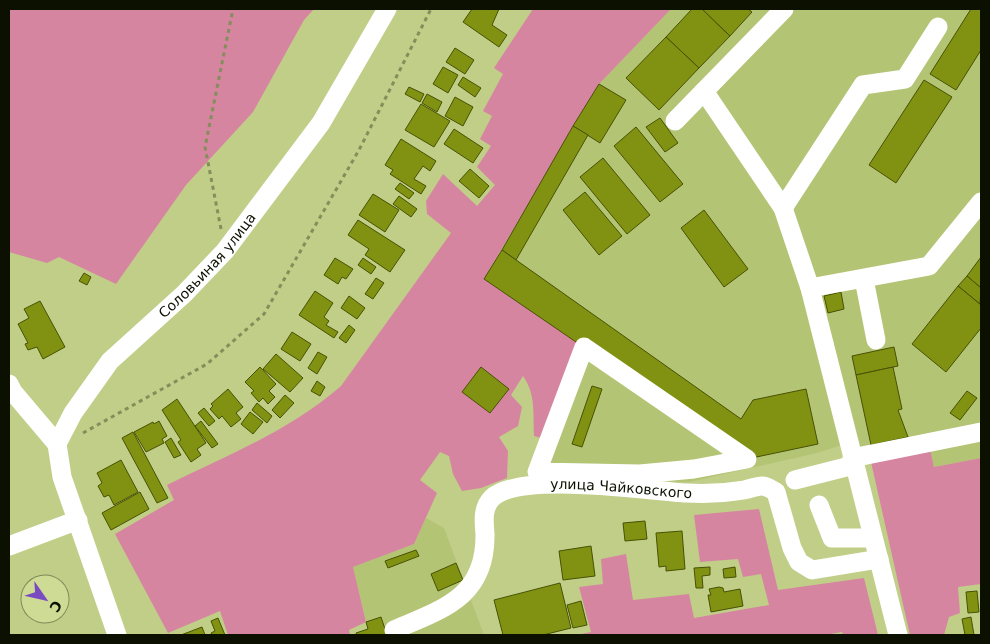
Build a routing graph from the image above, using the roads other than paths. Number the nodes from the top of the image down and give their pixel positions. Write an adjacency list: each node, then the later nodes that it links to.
1 (387, 9): 13 (street, Соловьиная улица)
2 (784, 9): 4 (street)
3 (938, 26): 7 (street)
4 (704, 91): 5 (street); 7 (street)
5 (675, 120)
6 (981, 202): 8 (street)
7 (782, 208): 9 (street)
8 (864, 279): 9 (street); 10 (street)
9 (810, 288): 14 (street)
10 (876, 340)
11 (9, 384): 13 (street)
12 (981, 432): 14 (street)
13 (57, 444): 18 (street)
14 (853, 462): 15 (street); 19 (street)
15 (795, 480)
16 (660, 481): 16 (street); 21 (street, улица Чайковского); 22 (street, улица Чайковского)
17 (819, 504): 19 (street)
18 (78, 520): 20 (street); 23 (street)
19 (873, 538): 21 (street)
20 (9, 546)
21 (879, 559): 24 (street)
22 (394, 630)
23 (117, 635)
24 (898, 635)

